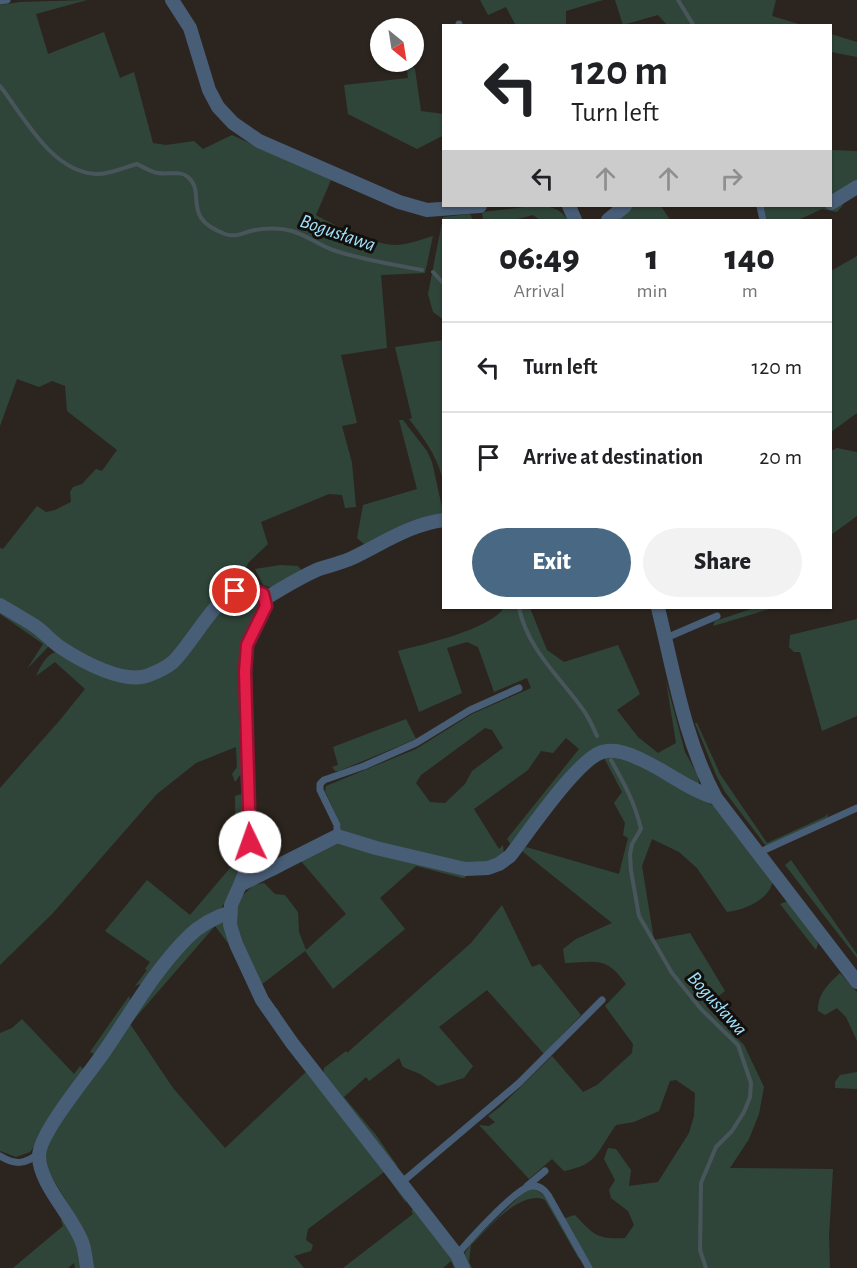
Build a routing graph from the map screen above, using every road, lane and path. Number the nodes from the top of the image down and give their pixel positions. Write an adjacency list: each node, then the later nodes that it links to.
1 (7, 0): 3 (lane)
2 (171, 0): 6 (street)
3 (0, 2)
4 (857, 188): 5 (street)
5 (832, 202)
6 (467, 207)
7 (624, 207): 8 (street)
8 (609, 219)
9 (442, 520): 10 (street)
10 (266, 598): 11 (street); 20 (street)
11 (0, 604)
12 (658, 609): 14 (street)
13 (717, 616): 14 (lane)
14 (666, 638): 16 (street)
15 (519, 688): 18 (lane)
16 (716, 798): 18 (street); 19 (street)
17 (857, 808): 19 (lane)
18 (337, 836): 20 (street)
19 (758, 853): 22 (street)
20 (240, 885): 21 (street)
21 (231, 912): 24 (street); 27 (street)
22 (854, 973)
23 (602, 1000): 27 (lane)
24 (39, 1153): 25 (lane); 30 (street)
25 (0, 1156)
26 (545, 1171): 28 (lane)
27 (401, 1183): 29 (street)
28 (525, 1188): 29 (lane); 31 (lane)
29 (460, 1262)
30 (87, 1268)
31 (589, 1268)

